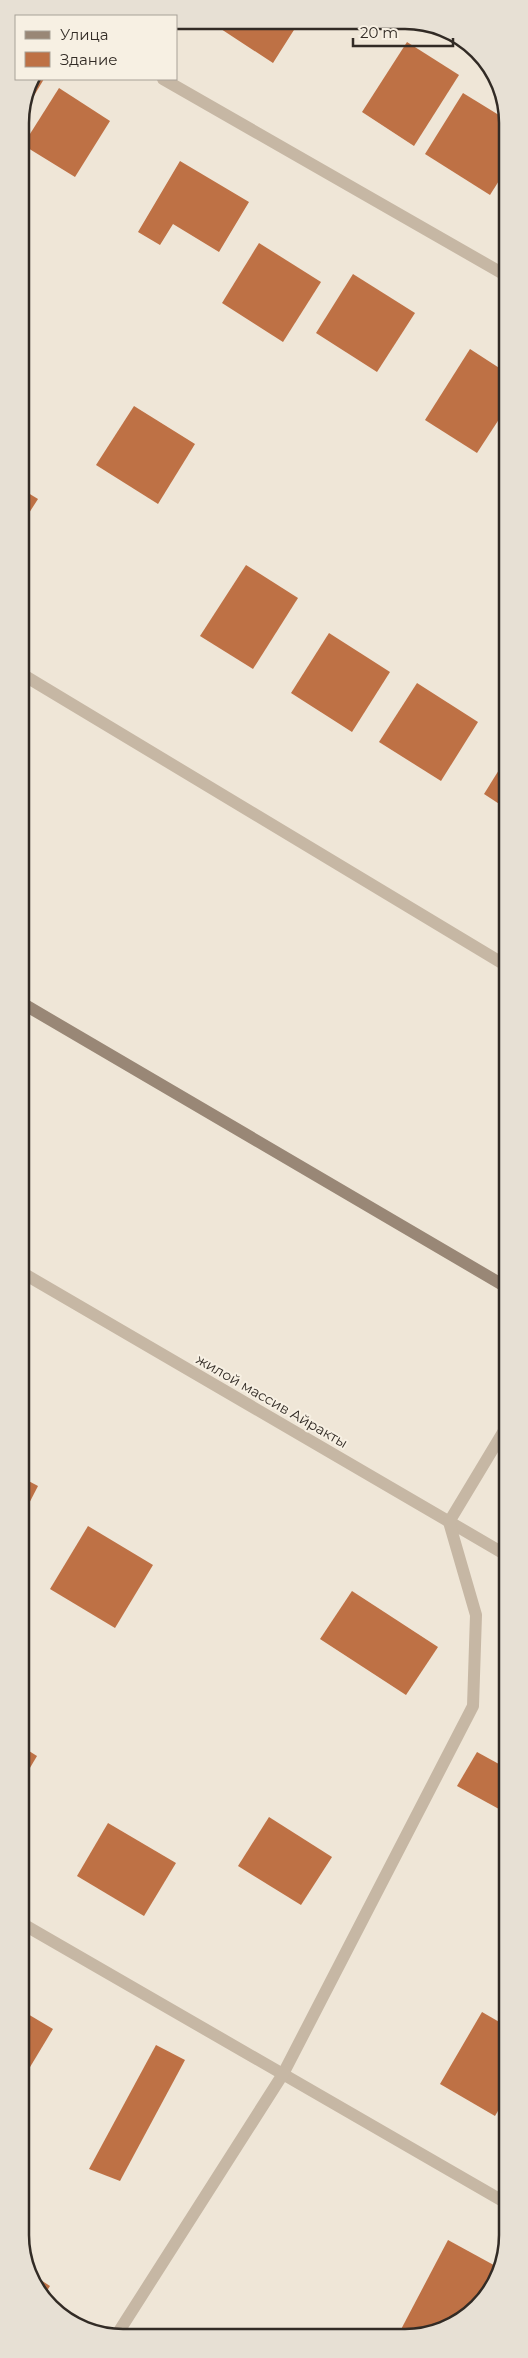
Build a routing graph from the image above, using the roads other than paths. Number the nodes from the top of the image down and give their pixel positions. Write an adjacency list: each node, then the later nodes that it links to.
1 (165, 80): 2 (street)
2 (499, 271)
3 (29, 678): 4 (street)
4 (499, 961)
5 (29, 1007): 7 (main road)
6 (29, 1277): 9 (street, жилой массив Айракты)
7 (499, 1283)
8 (499, 1439): 9 (street)
9 (449, 1522): 10 (street, жилой массив Айракты); 12 (street)
10 (499, 1551)
11 (29, 1928): 12 (street)
12 (283, 2074): 13 (street); 14 (street)
13 (499, 2199)
14 (120, 2329)

